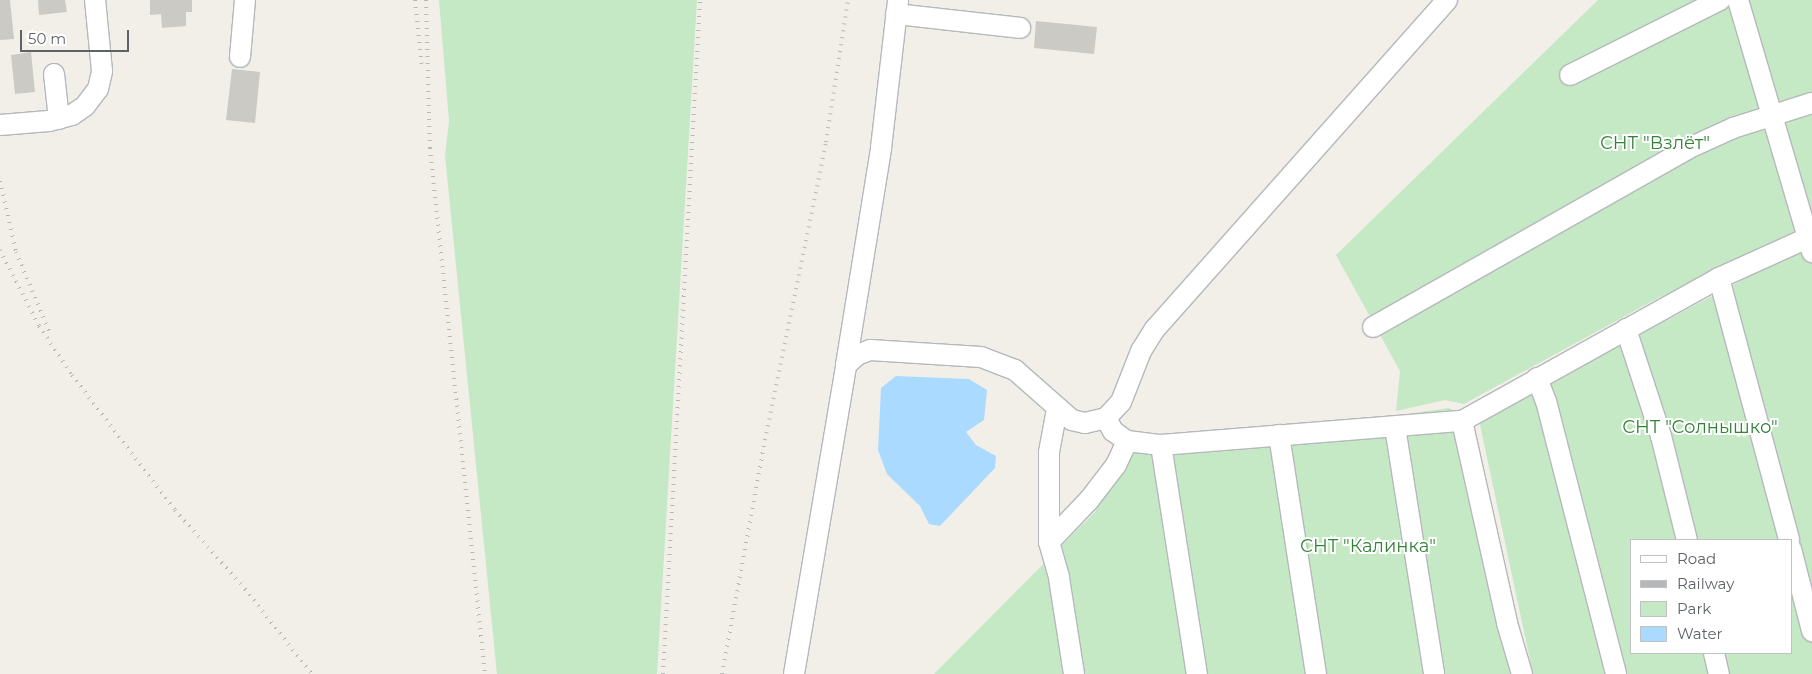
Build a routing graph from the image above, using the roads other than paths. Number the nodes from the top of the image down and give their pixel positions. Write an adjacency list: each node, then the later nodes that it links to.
1 (95, 0): 13 (street)
2 (245, 0): 8 (street)
3 (1448, 0): 22 (street)
4 (1720, 0): 10 (street)
5 (1738, 0): 12 (street)
6 (897, 7): 7 (street); 19 (street)
7 (1020, 28)
8 (240, 57)
9 (54, 74): 13 (street)
10 (1570, 75)
11 (1812, 103): 12 (street)
12 (1771, 116): 15 (street); 17 (street)
13 (59, 119): 14 (street)
14 (0, 125)
15 (1810, 242): 16 (street)
16 (1719, 278): 18 (street); 29 (street)
17 (1374, 326)
18 (1626, 329): 20 (street); 28 (street)
19 (846, 366): 21 (street); 34 (street)
20 (1537, 378): 23 (street); 40 (street)
21 (1057, 409): 22 (street); 30 (street)
22 (1106, 418): 26 (street)
23 (1462, 421): 24 (street); 39 (street)
24 (1395, 427): 25 (street); 38 (street)
25 (1279, 435): 27 (street); 37 (street)
26 (1127, 441): 27 (street); 30 (street)
27 (1161, 446): 36 (street)
28 (1686, 539)
29 (1788, 539)
30 (1049, 542): 35 (street)
31 (1792, 553): 32 (street)
32 (1812, 631)
33 (1714, 654): 41 (street)
34 (794, 674)
35 (1074, 674)
36 (1196, 674)
37 (1316, 674)
38 (1434, 674)
39 (1522, 674)
40 (1616, 674)
41 (1719, 674)

